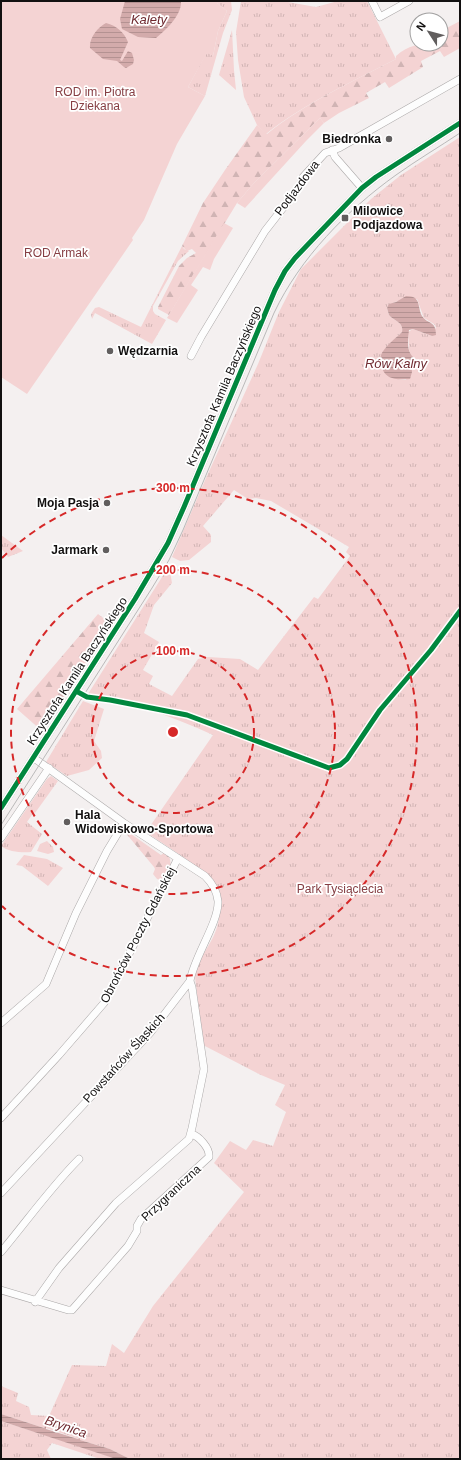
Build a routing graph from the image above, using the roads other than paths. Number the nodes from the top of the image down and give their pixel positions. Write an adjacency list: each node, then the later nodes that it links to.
1 (372, 1): 2 (street)
2 (409, 1)
3 (460, 79): 5 (street, Podjazdowa)
4 (460, 123): 6 (street, Krzysztofa Kamila Baczyńskiego)
5 (332, 150): 6 (street); 7 (street, Podjazdowa)
6 (362, 188): 8 (street, Krzysztofa Kamila Baczyńskiego)
7 (192, 356)
8 (34, 758): 9 (street, Powstańców Śląskich); 10 (street, Krzysztofa Kamila Baczyńskiego)
9 (49, 768): 11 (street, Powstańców Śląskich); 12 (street)
10 (1, 808)
11 (124, 822): 13 (street, Powstańców Śląskich); 15 (street)
12 (1, 838)
13 (178, 858): 14 (street, Powstańców Śląskich); 16 (street, Obrońców Poczty Gdańskiej)
14 (190, 981): 17 (street); 19 (street, Powstańców Śląskich)
15 (1, 1023)
16 (1, 1118)
17 (191, 1134): 22 (street); 22 (street, Przygraniczna)
18 (79, 1159): 20 (street)
19 (1, 1193)
20 (1, 1252)
21 (1, 1290): 22 (street)
22 (35, 1302)

